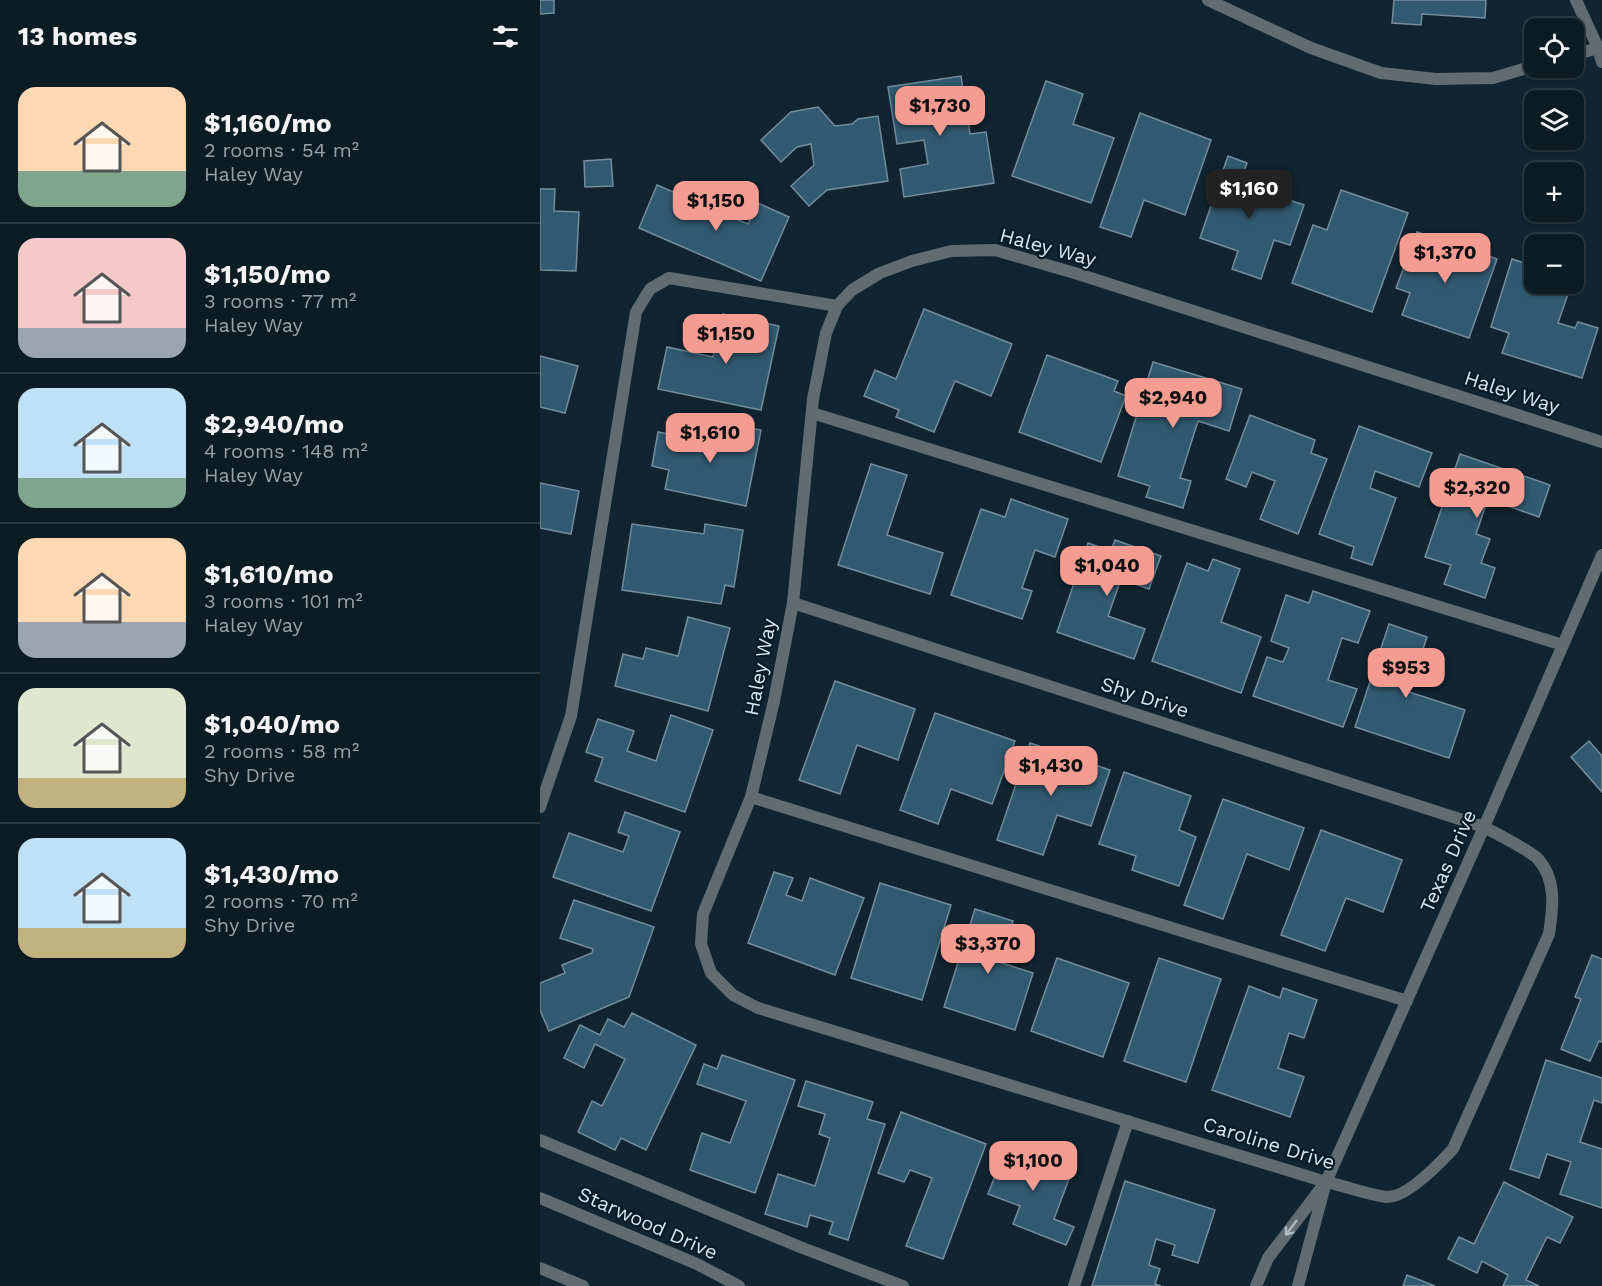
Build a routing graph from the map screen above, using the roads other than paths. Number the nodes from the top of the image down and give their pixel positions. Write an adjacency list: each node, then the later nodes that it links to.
1 (1208, 0): 6 (street)
2 (1576, 0): 3 (street)
3 (1598, 48): 4 (street); 5 (street)
4 (1584, 52)
5 (1602, 62)
6 (1524, 69)
7 (837, 306): 8 (street, Haley Way); 9 (street, Haley Way); 14 (street)
8 (812, 413): 11 (street, Haley Way); 12 (street)
9 (1602, 442)
10 (1602, 555): 12 (street, Texas Drive)
11 (793, 603): 13 (street, Haley Way); 15 (street, Shy Drive)
12 (1563, 645): 15 (street, Texas Drive)
13 (751, 797): 16 (street, Haley Way); 17 (street)
14 (540, 807)
15 (1484, 827): 17 (street, Texas Drive); 20 (street, Caroline Drive)
16 (711, 973): 18 (street, Caroline Drive)
17 (1407, 1001): 20 (street, Texas Drive)
18 (1128, 1121): 20 (street, Caroline Drive); 26 (street)
19 (540, 1140): 25 (street)
20 (1326, 1182): 27 (street, Texas Drive, one-way to 27); 28 (street, Texas Drive)
21 (540, 1198): 24 (street, Starwood Drive)
22 (540, 1268): 23 (street)
23 (583, 1286)
24 (739, 1286)
25 (903, 1286)
26 (1074, 1286)
27 (1256, 1286)
28 (1298, 1286)

